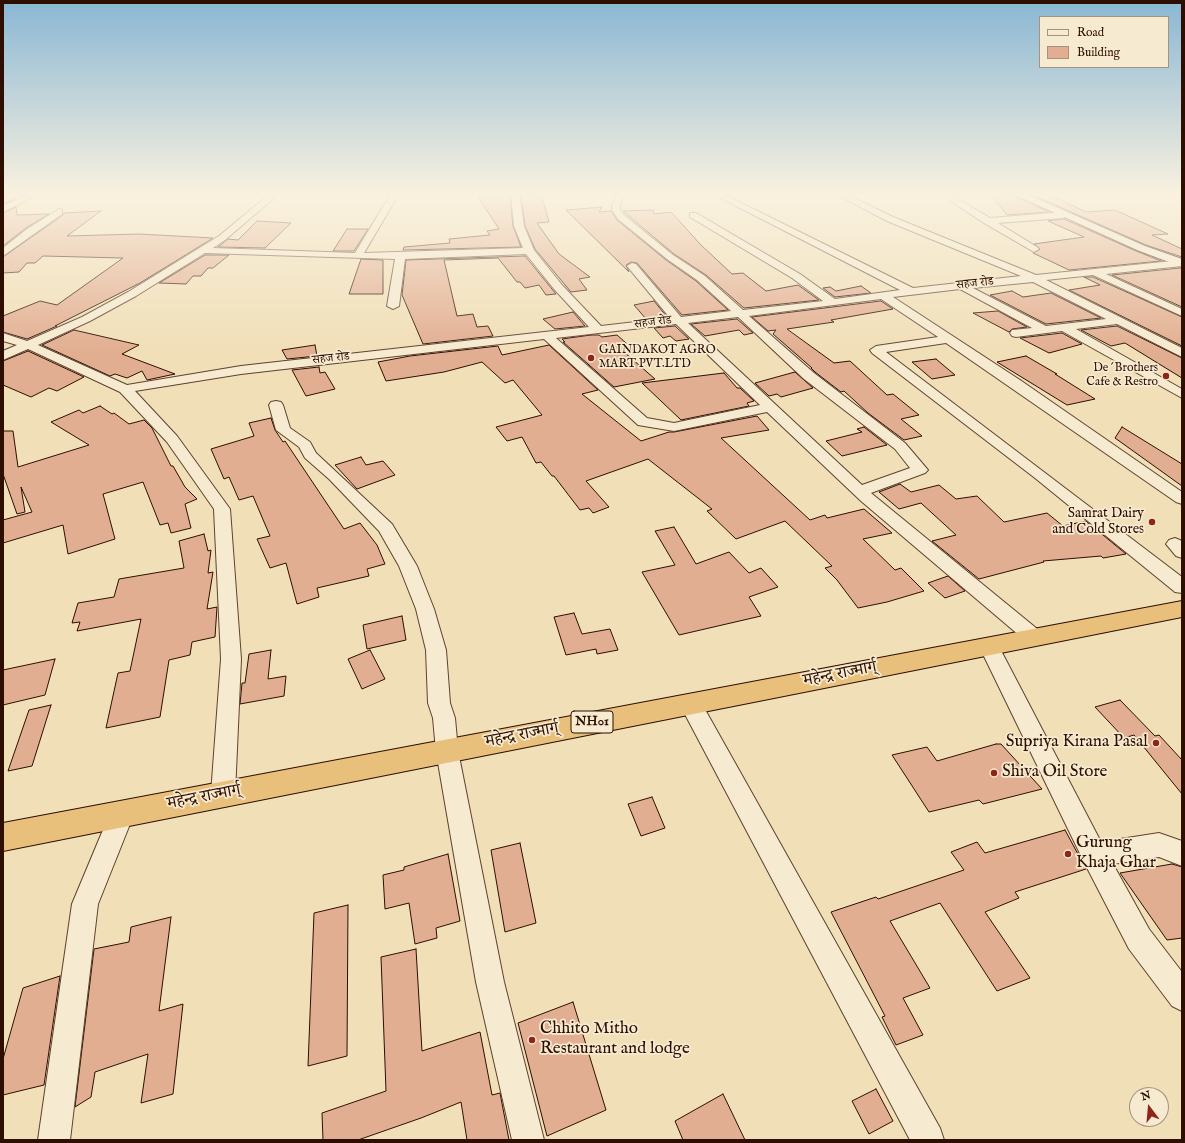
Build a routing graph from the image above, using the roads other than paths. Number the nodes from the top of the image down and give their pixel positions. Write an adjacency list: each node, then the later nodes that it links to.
1 (12, 245): 14 (street)
2 (210, 245): 12 (street)
3 (364, 245): 15 (street)
4 (527, 245): 13 (street)
5 (656, 245): 26 (street)
6 (744, 245): 24 (street)
7 (820, 245): 22 (street)
8 (954, 245): 20 (street)
9 (1028, 245): 11 (street)
10 (1135, 245): 17 (main road)
11 (1034, 249)
12 (203, 250): 15 (street); 37 (street)
13 (529, 251): 16 (street); 32 (street)
14 (3, 253)
15 (358, 256): 16 (street)
16 (400, 256): 25 (street)
17 (1182, 263): 19 (street, सहज रोड)
18 (632, 266): 28 (street)
19 (1094, 272): 20 (street, सहज रोड); 27 (street)
20 (1034, 278): 21 (street, सहज रोड); 29 (street)
21 (960, 285): 22 (street, सहज रोड); 31 (street)
22 (910, 290): 23 (street, सहज रोड)
23 (884, 296): 24 (street, सहज रोड); 36 (street)
24 (833, 303): 26 (street, सहज रोड)
25 (393, 306)
26 (738, 313): 28 (street, सहज रोड); 44 (street)
27 (1182, 313)
28 (678, 320): 32 (street, सहज रोड); 43 (street)
29 (1117, 321): 30 (street); 38 (street)
30 (1063, 327): 31 (street); 41 (street)
31 (1042, 329): 33 (street)
32 (598, 330): 34 (street, सहज रोड)
33 (1016, 334)
34 (546, 335): 40 (street, सहज रोड); 43 (street)
35 (3, 337): 37 (street)
36 (947, 339): 45 (street); 46 (street)
37 (29, 346): 39 (street); 40 (street)
38 (1182, 353)
39 (3, 356)
40 (126, 389): 52 (street)
41 (1182, 394)
42 (276, 405): 51 (street)
43 (770, 407): 44 (street)
44 (860, 491): 48 (street)
45 (1182, 499)
46 (1182, 587)
47 (1182, 609): 48 (highway, महेन्द्र राज्मार्ग् / NH01)
48 (1034, 637): 49 (highway, महेन्द्र राज्मार्ग् / NH01)
49 (989, 646): 50 (highway, महेन्द्र राज्मार्ग् / NH01); 56 (street)
50 (690, 703): 51 (highway, महेन्द्र राज्मार्ग् / NH01); 60 (street)
51 (447, 751): 52 (highway, महेन्द्र राज्मार्ग् / NH01); 59 (street)
52 (223, 794): 53 (highway, महेन्द्र राज्मार्ग् / NH01)
53 (122, 814): 54 (highway, महेन्द्र राज्मार्ग् / NH01); 58 (street)
54 (3, 837)
55 (1182, 854): 56 (street)
56 (1094, 855): 57 (street)
57 (1182, 996)
58 (54, 1140)
59 (528, 1140)
60 (928, 1140)

